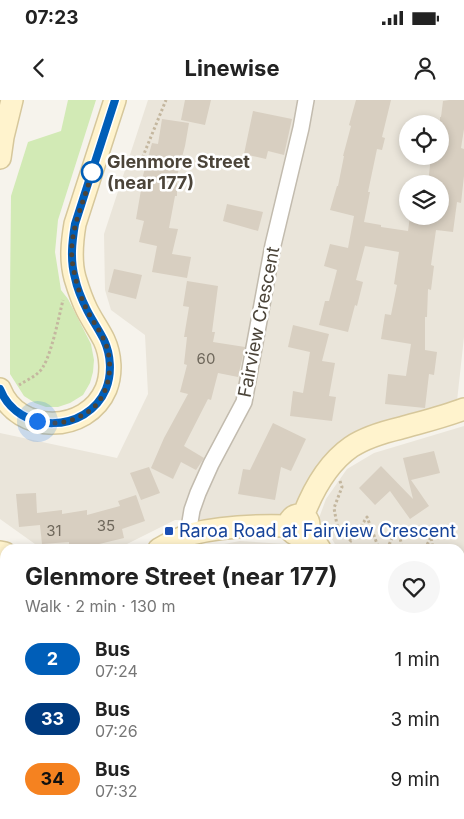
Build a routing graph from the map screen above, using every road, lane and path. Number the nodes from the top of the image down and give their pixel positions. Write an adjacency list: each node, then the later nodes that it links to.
1 (12, 100): 5 (main road)
2 (115, 100): 8 (main road)
3 (166, 100): 6 (path)
4 (306, 100): 12 (street, Fairview Crescent)
5 (0, 158)
6 (115, 160)
7 (64, 295): 8 (path)
8 (8, 388)
9 (464, 409): 10 (main road)
10 (335, 462): 11 (main road); 15 (path)
11 (300, 524): 12 (main road); 14 (main road)
12 (190, 535): 13 (main road)
13 (168, 544)
14 (316, 544)
15 (377, 544)
16 (389, 544): 17 (path)
17 (402, 544)
18 (428, 544): 19 (path)
19 (433, 544)

